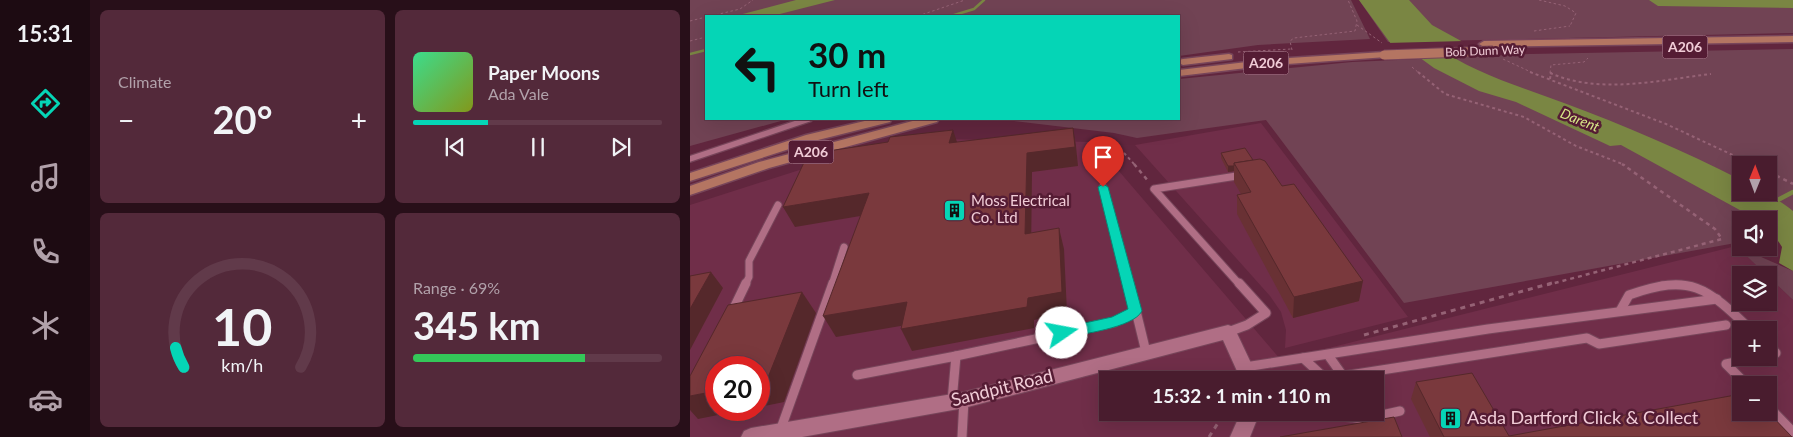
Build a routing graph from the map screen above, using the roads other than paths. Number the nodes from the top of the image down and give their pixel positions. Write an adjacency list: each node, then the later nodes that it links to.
1 (1793, 39): 3 (main road, Bob Dunn Way / A206)
2 (1793, 45): 3 (main road, Bob Dunn Way / A206, bridge)
3 (1382, 49): 4 (main road, Bob Dunn Way / A206); 5 (main road, Bob Dunn Way / A206)
4 (1180, 62)
5 (1180, 73)
6 (806, 120): 9 (lane)
7 (882, 120): 11 (main road, A206)
8 (929, 120): 13 (main road, A206)
9 (690, 159)
10 (1247, 174): 22 (lane)
11 (690, 177)
12 (1103, 187): 17 (lane)
13 (690, 191)
14 (778, 205): 19 (lane)
15 (844, 247): 40 (lane)
16 (1717, 299): 18 (lane); 18 (lane); 20 (lane)
17 (1136, 311): 23 (lane); 25 (lane)
18 (1620, 311): 24 (lane)
19 (728, 319)
20 (1741, 321)
21 (1726, 325): 32 (lane)
22 (1228, 332): 23 (street, Sandpit Road); 28 (street)
23 (1146, 352): 35 (street, Sandpit Road)
24 (1328, 355): 26 (lane); 31 (lane)
25 (956, 356): 33 (lane); 35 (lane)
26 (1303, 358): 29 (lane); 30 (lane)
27 (1732, 363): 34 (lane)
28 (1246, 371)
29 (1258, 371)
30 (1317, 371)
31 (1336, 371)
32 (1383, 371)
33 (857, 375)
34 (1738, 376)
35 (958, 401): 40 (street, Sandpit Road); 43 (lane)
36 (1400, 411): 37 (lane)
37 (1384, 415)
38 (1777, 415): 41 (lane)
39 (1247, 421): 44 (street)
40 (780, 432): 42 (street, Sandpit Road)
41 (1793, 432)
42 (751, 437)
43 (962, 437)
44 (1240, 437)

